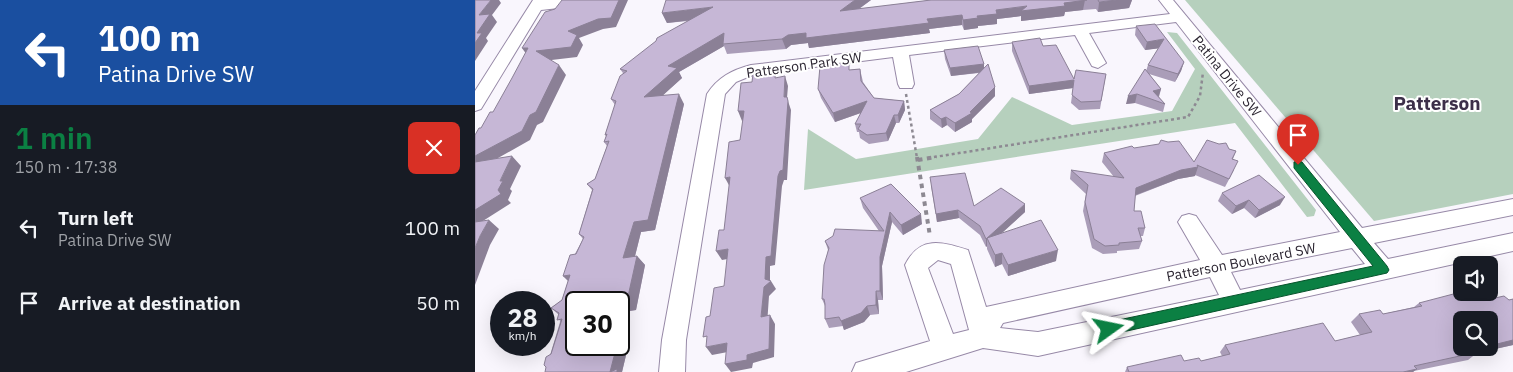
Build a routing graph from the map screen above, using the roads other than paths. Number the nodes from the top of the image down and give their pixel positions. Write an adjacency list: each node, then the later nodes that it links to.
1 (594, 0): 3 (street)
2 (1166, 0): 4 (street, Patina Drive SW)
3 (538, 3): 9 (street)
4 (1180, 17): 5 (street, Patterson Park SW); 12 (street, Patina Drive SW)
5 (1080, 30): 6 (street, Patterson Park SW); 7 (street)
6 (900, 52): 8 (street); 19 (street, Patterson Park SW)
7 (1098, 63)
8 (906, 84)
9 (475, 105)
10 (1513, 207): 12 (street, Patterson Boulevard SW)
11 (1189, 222): 14 (street)
12 (1357, 239): 14 (street, Patterson Boulevard SW); 15 (street, Patina Drive SW)
13 (1513, 242): 15 (street)
14 (1216, 266): 16 (street); 17 (street, Patterson Boulevard SW)
15 (1383, 270): 16 (street)
16 (1233, 302): 17 (street)
17 (983, 337): 18 (street); 18 (street)
18 (945, 347): 20 (street)
19 (671, 372)
20 (865, 372)

